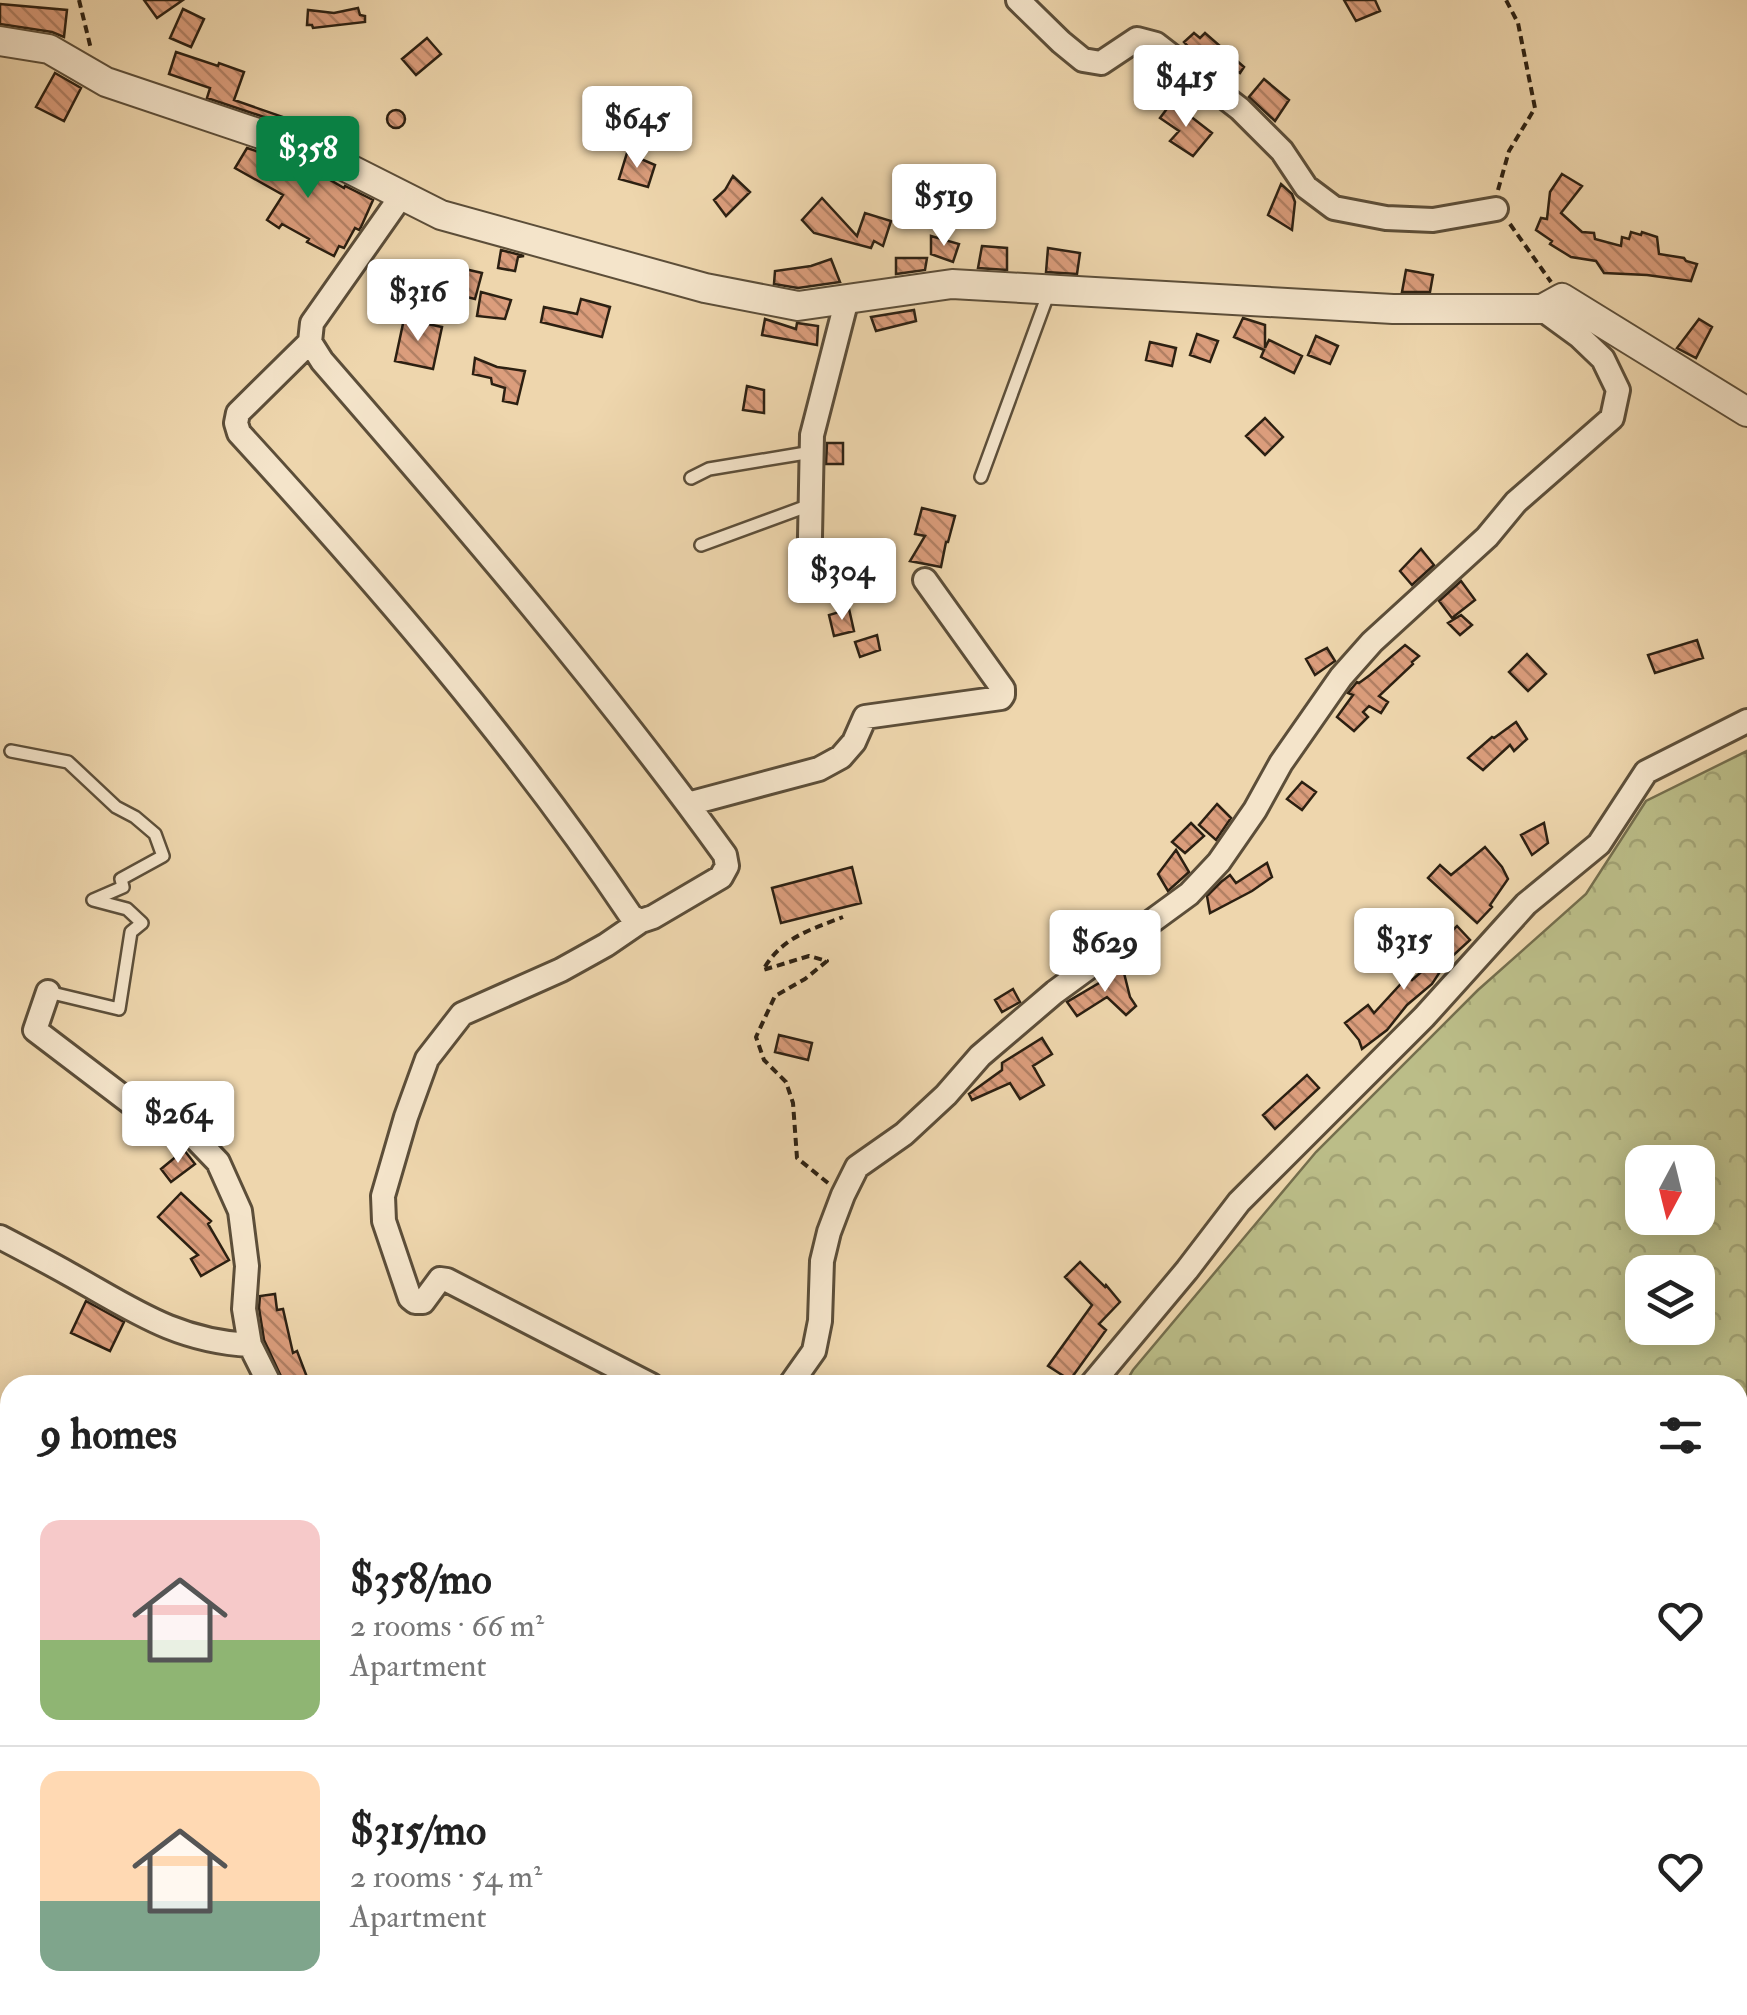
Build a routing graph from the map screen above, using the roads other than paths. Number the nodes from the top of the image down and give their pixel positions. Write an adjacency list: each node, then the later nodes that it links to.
1 (1018, 0): 4 (street)
2 (0, 42): 3 (street)
3 (402, 196): 6 (street); 8 (street)
4 (1496, 209)
5 (1050, 290): 6 (street); 7 (street); 11 (lane)
6 (847, 299): 10 (street)
7 (1552, 303): 9 (street); 26 (street)
8 (310, 342): 19 (street); 20 (street)
9 (1747, 412)
10 (812, 452): 12 (lane); 13 (street)
11 (981, 476)
12 (691, 478)
13 (812, 504): 14 (lane); 16 (street)
14 (701, 544)
15 (925, 580): 19 (street)
16 (809, 587)
17 (1747, 722): 27 (street)
18 (11, 751): 21 (lane)
19 (688, 804): 20 (street)
20 (641, 921): 25 (street)
21 (48, 992): 23 (street)
22 (0, 1237): 23 (street)
23 (250, 1345): 24 (street)
24 (265, 1375)
25 (632, 1375)
26 (797, 1375)
27 (1099, 1375)

